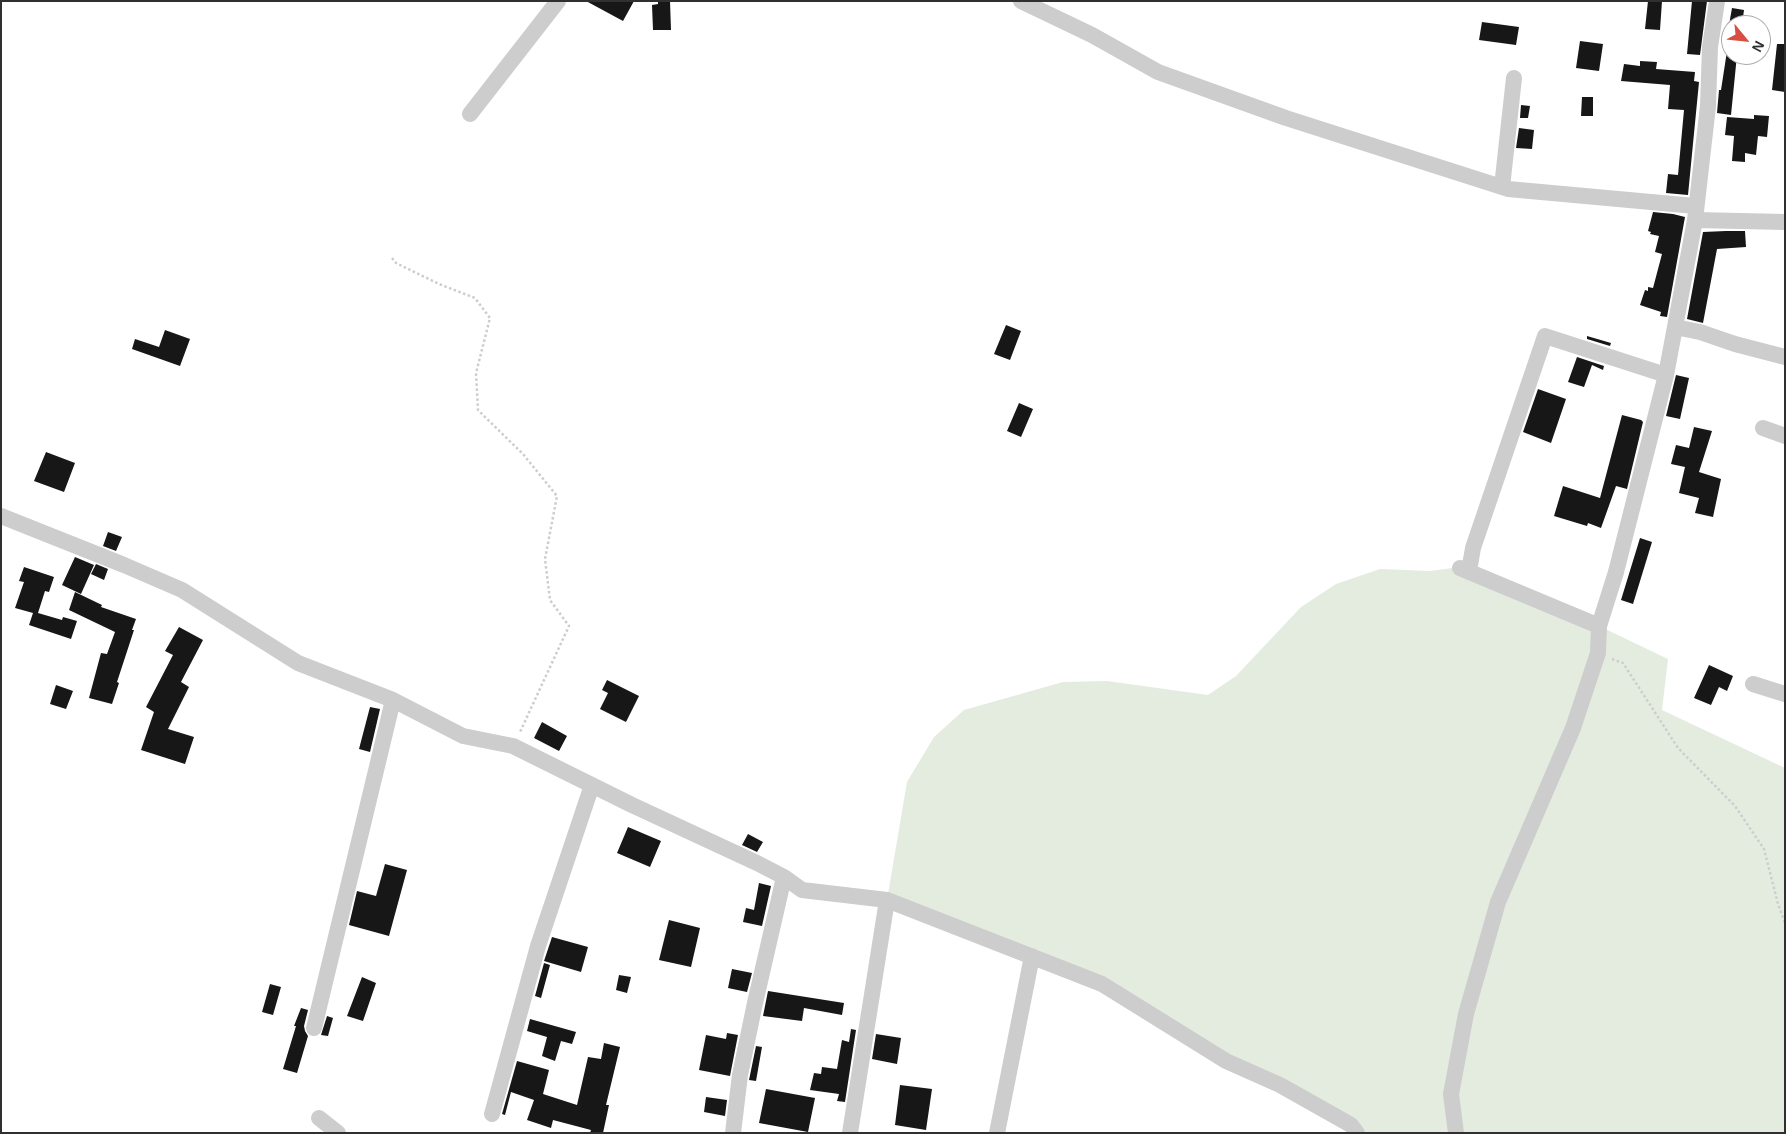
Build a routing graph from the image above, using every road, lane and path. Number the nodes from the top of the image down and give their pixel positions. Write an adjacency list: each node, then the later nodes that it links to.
1 (558, 1): 5 (street)
2 (1021, 1): 6 (street)
3 (1717, 1): 7 (street)
4 (1514, 78): 6 (street)
5 (470, 114)
6 (1502, 187): 7 (street)
7 (1695, 213): 8 (street); 10 (street)
8 (1785, 222)
9 (392, 258): 21 (path)
10 (1675, 327): 11 (street); 12 (street)
11 (1785, 356)
12 (1666, 375): 16 (street); 16 (street)
13 (1763, 428): 14 (street)
14 (1785, 436)
15 (1, 516): 20 (street)
16 (1599, 626): 17 (street)
17 (1598, 653): 25 (path); 35 (street)
18 (1752, 684): 19 (street)
19 (1785, 694)
20 (394, 700): 21 (street); 27 (street)
21 (513, 746): 22 (street)
22 (592, 785): 23 (street); 28 (street)
23 (784, 877): 24 (street); 31 (street)
24 (887, 900): 26 (street); 32 (street)
25 (1785, 923)
26 (1032, 956): 33 (street); 34 (street)
27 (314, 1028)
28 (492, 1114)
29 (319, 1118): 30 (street)
30 (338, 1133)
31 (733, 1133)
32 (850, 1133)
33 (997, 1133)
34 (1357, 1133)
35 (1456, 1133)

